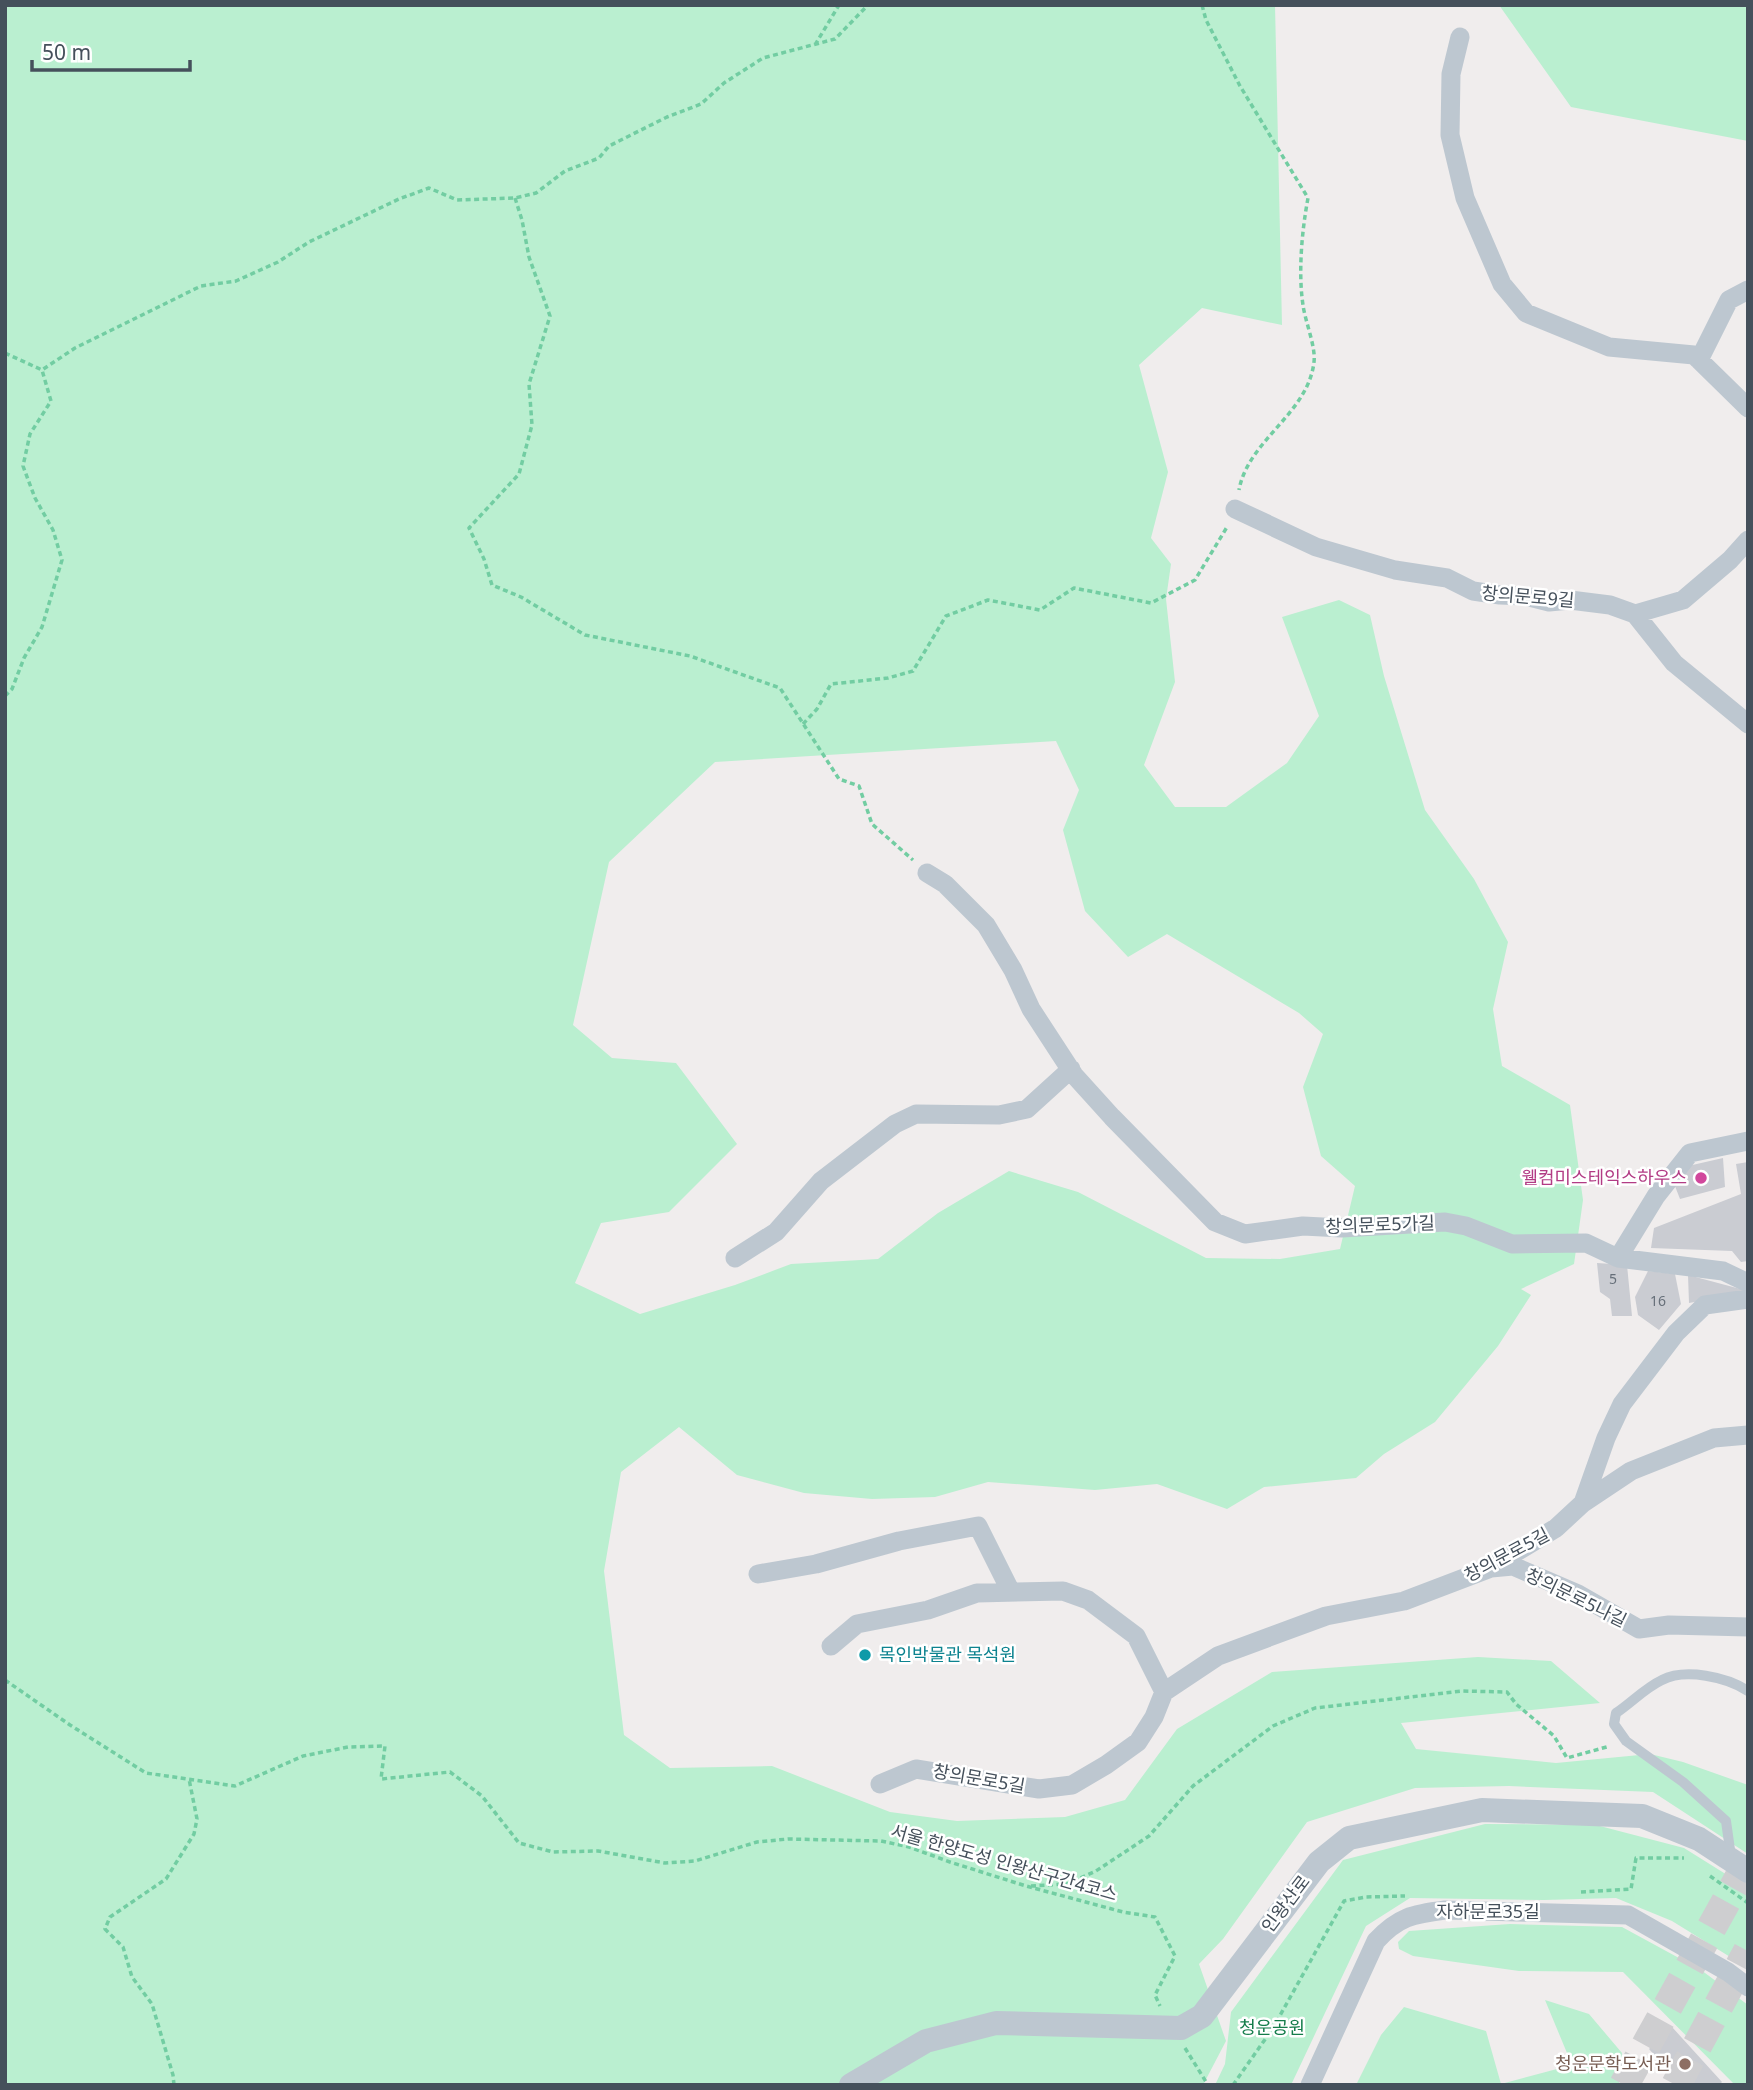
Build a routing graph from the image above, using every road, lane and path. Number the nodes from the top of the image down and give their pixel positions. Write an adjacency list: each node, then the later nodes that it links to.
1 (839, 5): 5 (path)
2 (868, 5): 5 (path)
3 (1202, 5): 12 (path)
4 (1460, 37): 9 (street)
5 (815, 45): 6 (path)
6 (515, 198): 10 (path); 16 (path)
7 (1748, 290): 9 (street)
8 (5, 353): 10 (path)
9 (1699, 360): 11 (street)
10 (42, 370): 15 (path)
11 (1748, 408)
12 (1237, 509): 14 (street, 창의문로9길); 16 (path)
13 (1748, 540): 14 (street)
14 (1635, 614): 17 (street)
15 (5, 696)
16 (803, 724): 18 (path)
17 (1748, 724)
18 (927, 873): 19 (street, 창의문로5가길)
19 (1071, 1069): 21 (street); 22 (street, 창의문로5가길)
20 (1748, 1141): 22 (street)
21 (735, 1258)
22 (1618, 1258): 23 (street, 창의문로5가길)
23 (1748, 1283)
24 (1748, 1299): 26 (street, 창의문로5길)
25 (1748, 1435): 26 (street)
26 (1583, 1503): 27 (street, 창의문로5길)
27 (1488, 1569): 30 (street, 창의문로5나길); 34 (street, 창의문로5길)
28 (758, 1574): 29 (street)
29 (1011, 1592): 31 (street); 34 (street)
30 (1748, 1627)
31 (831, 1646)
32 (5, 1679): 36 (path, 서울 한양도성 인왕산구간4코스)
33 (1748, 1691): 38 (lane)
34 (1164, 1692): 37 (street, 창의문로5길)
35 (1611, 1746): 39 (path)
36 (189, 1779): 39 (path, 서울 한양도성 인왕산구간4코스); 42 (path)
37 (880, 1784)
38 (1740, 1866): 41 (street, 인왕산로)
39 (1026, 1886): 41 (path, 서울 한양도성 인왕산구간4코스)
40 (1748, 1987): 45 (street, 자하문로35길)
41 (1169, 2028): 43 (street, 인왕산로); 44 (path, 서울 한양도성 인왕산구간4코스)
42 (174, 2085)
43 (851, 2085)
44 (1208, 2085)
45 (1310, 2085)

